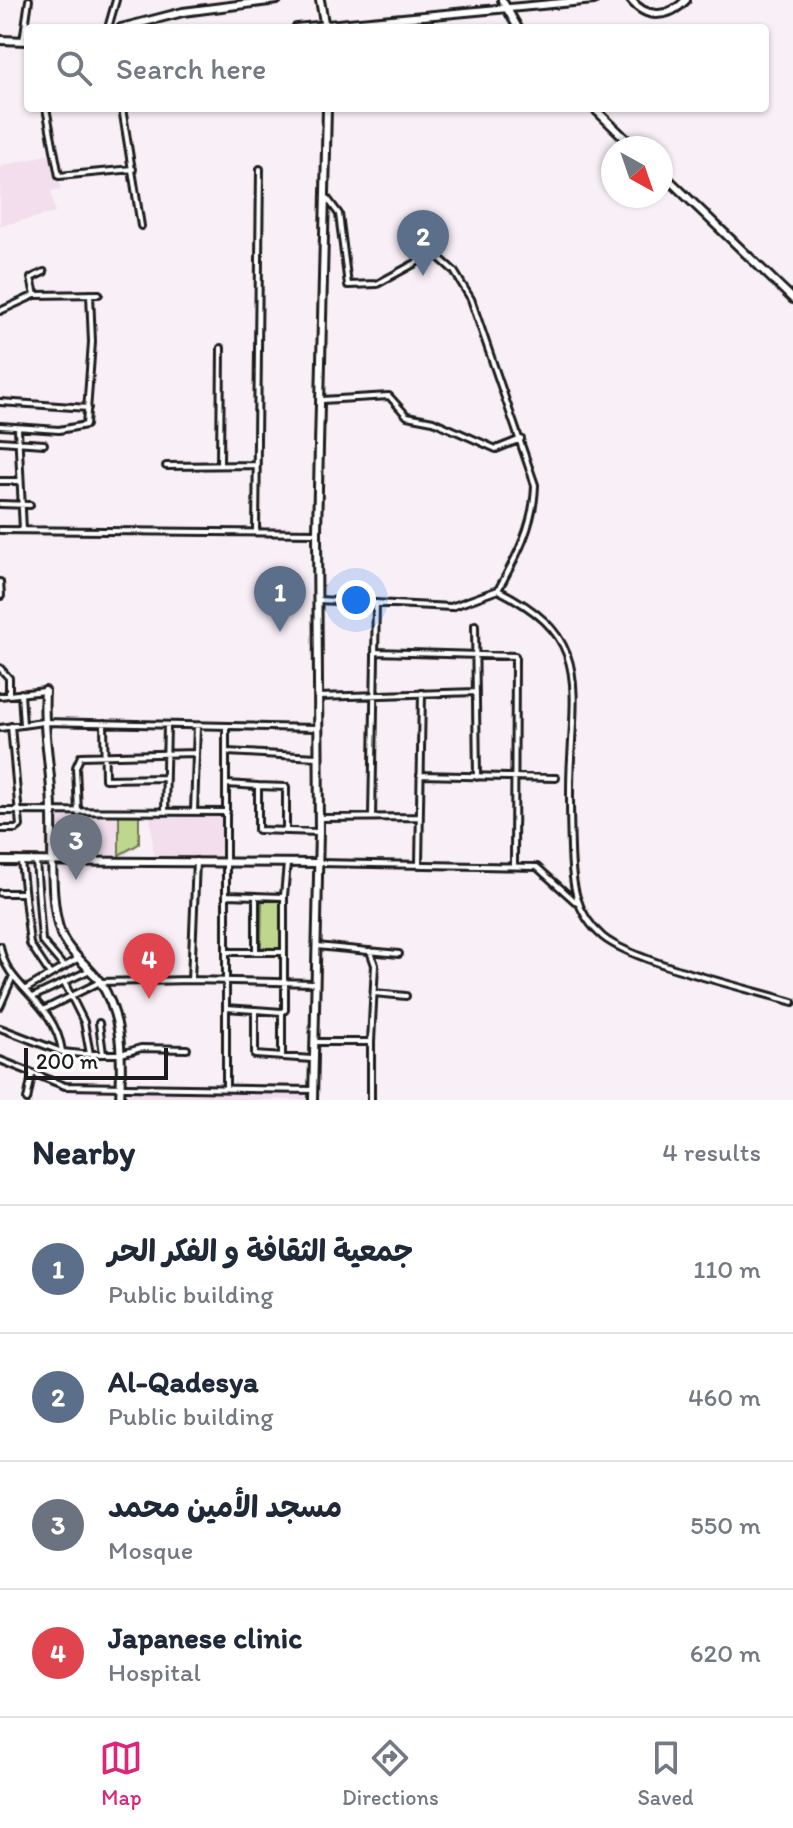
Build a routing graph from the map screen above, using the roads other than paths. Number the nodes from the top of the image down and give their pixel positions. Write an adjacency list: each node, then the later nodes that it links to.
1 (29, 0): 10 (street)
2 (116, 0): 11 (street)
3 (277, 0): 9 (street)
4 (320, 0): 13 (street)
5 (594, 0): 8 (street)
6 (631, 0): 7 (street)
7 (686, 0)
8 (502, 3): 14 (street); 15 (street)
9 (215, 4): 12 (street)
10 (27, 24)
11 (109, 24)
12 (137, 24)
13 (325, 24)
14 (340, 24)
15 (515, 24)
16 (0, 40): 17 (street)
17 (24, 41)
18 (47, 112): 23 (street)
19 (123, 112): 23 (street)
20 (327, 112): 26 (street)
21 (598, 112): 22 (street)
22 (623, 136)
23 (133, 169): 27 (street)
24 (260, 169): 45 (street)
25 (673, 184): 32 (street)
26 (324, 194): 35 (street); 40 (street)
27 (141, 226)
28 (44, 272): 31 (street)
29 (90, 294): 30 (street); 31 (street); 37 (street)
30 (99, 294)
31 (35, 295): 33 (street)
32 (793, 299)
33 (0, 311)
34 (221, 348): 44 (street)
35 (322, 400): 40 (street); 55 (street)
36 (0, 402): 37 (street)
37 (88, 408): 39 (street)
38 (0, 426): 39 (street)
39 (18, 429): 42 (street)
40 (521, 439): 57 (street)
41 (0, 441): 42 (street)
42 (18, 442): 43 (street); 48 (street)
43 (44, 444)
44 (220, 465): 45 (street); 46 (street)
45 (257, 465): 54 (street)
46 (166, 466)
47 (0, 481): 48 (street)
48 (20, 481): 50 (street)
49 (0, 504): 50 (street)
50 (22, 504): 51 (street); 53 (street)
51 (30, 505)
52 (0, 530): 53 (street)
53 (23, 530): 55 (street)
54 (256, 531)
55 (317, 533): 59 (street)
56 (0, 582): 58 (street)
57 (498, 590): 60 (street); 122 (street)
58 (1, 596)
59 (318, 600): 60 (street); 72 (street)
60 (376, 603): 62 (street)
61 (475, 625): 63 (street)
62 (375, 652): 63 (street); 68 (street)
63 (476, 655): 66 (street); 90 (street)
64 (0, 668): 70 (street)
65 (45, 691): 67 (street); 73 (street)
66 (476, 692): 69 (street); 88 (street)
67 (21, 693): 70 (street); 75 (street)
68 (374, 693): 69 (street); 72 (street); 101 (street)
69 (422, 693): 87 (street)
70 (9, 694): 71 (street)
71 (0, 696)
72 (318, 697): 81 (street)
73 (43, 722): 74 (street); 75 (street); 96 (street)
74 (104, 723): 78 (street); 84 (street)
75 (23, 725): 77 (street)
76 (197, 725): 78 (street); 79 (street); 83 (street)
77 (11, 726): 80 (street); 94 (street)
78 (167, 726): 85 (street)
79 (226, 726): 81 (street); 82 (street)
80 (0, 728)
81 (318, 728): 86 (street)
82 (227, 752): 86 (street); 92 (street)
83 (195, 753): 85 (street); 98 (street)
84 (106, 754): 85 (street); 89 (street); 100 (street)
85 (167, 754): 89 (street)
86 (317, 757): 103 (street)
87 (420, 775): 88 (street); 115 (street)
88 (477, 777): 90 (street)
89 (166, 778): 97 (street)
90 (514, 778): 91 (street); 116 (street)
91 (556, 778)
92 (227, 784): 93 (street); 99 (street)
93 (258, 786): 105 (street); 105 (street)
94 (20, 810): 95 (street); 96 (street); 104 (street)
95 (0, 811)
96 (52, 812): 100 (street); 110 (street)
97 (165, 812): 98 (street); 100 (street)
98 (194, 812): 99 (street)
99 (227, 812): 113 (street)
100 (78, 813)
101 (372, 817): 102 (street); 103 (street)
102 (419, 817)
103 (319, 818): 106 (street)
104 (0, 829)
105 (286, 830): 106 (street)
106 (319, 832): 112 (street)
107 (0, 861): 108 (street)
108 (21, 861): 109 (street); 118 (street)
109 (36, 861): 110 (street); 132 (street)
110 (51, 861): 111 (street); 130 (street)
111 (196, 861): 113 (street); 136 (street)
112 (318, 863): 114 (street); 115 (street); 124 (street)
113 (228, 864): 114 (street); 119 (street)
114 (287, 864): 121 (street)
115 (419, 864): 116 (street)
116 (514, 865): 122 (street)
117 (0, 893): 118 (street)
118 (22, 893): 134 (street)
119 (227, 895): 120 (street); 126 (street)
120 (256, 896): 121 (street); 127 (street)
121 (284, 897): 128 (street)
122 (578, 905): 147 (street)
123 (0, 946): 131 (street)
124 (315, 946): 125 (street); 141 (street)
125 (370, 951): 129 (street); 143 (street)
126 (227, 952): 127 (street); 137 (street)
127 (256, 952): 128 (street)
128 (284, 952): 138 (street)
129 (399, 954)
130 (80, 957): 132 (street); 133 (street)
131 (1, 963): 135 (street)
132 (64, 967): 134 (street)
133 (90, 970): 139 (street); 140 (street)
134 (50, 974): 142 (street)
135 (13, 976): 142 (street); 148 (street)
136 (191, 980): 137 (street); 140 (street)
137 (227, 981): 138 (street); 149 (street)
138 (284, 981): 141 (street); 152 (street)
139 (64, 982): 144 (street); 145 (street)
140 (100, 982): 145 (street); 161 (street)
141 (314, 983): 155 (street)
142 (26, 989): 144 (street)
143 (374, 993): 146 (street); 156 (street)
144 (35, 996): 150 (street)
145 (71, 996): 150 (street); 159 (street)
146 (406, 996)
147 (793, 1002)
148 (0, 1006)
149 (226, 1008): 151 (street); 167 (street)
150 (45, 1009): 158 (street)
151 (255, 1010): 152 (street); 162 (street)
152 (282, 1012): 162 (street)
153 (99, 1023): 160 (street)
154 (0, 1028): 158 (street)
155 (312, 1042): 156 (street); 163 (street)
156 (371, 1042): 172 (street)
157 (187, 1049): 161 (street)
158 (62, 1052): 159 (street)
159 (90, 1054): 160 (street)
160 (103, 1054): 161 (street)
161 (121, 1054): 166 (street)
162 (282, 1057): 163 (street)
163 (312, 1059): 168 (street)
164 (0, 1060): 165 (street)
165 (32, 1075): 166 (street); 169 (street)
166 (120, 1087): 167 (street); 170 (street)
167 (226, 1089): 168 (street)
168 (313, 1090): 171 (street)
169 (27, 1100)
170 (120, 1100)
171 (313, 1100)
172 (371, 1100)

